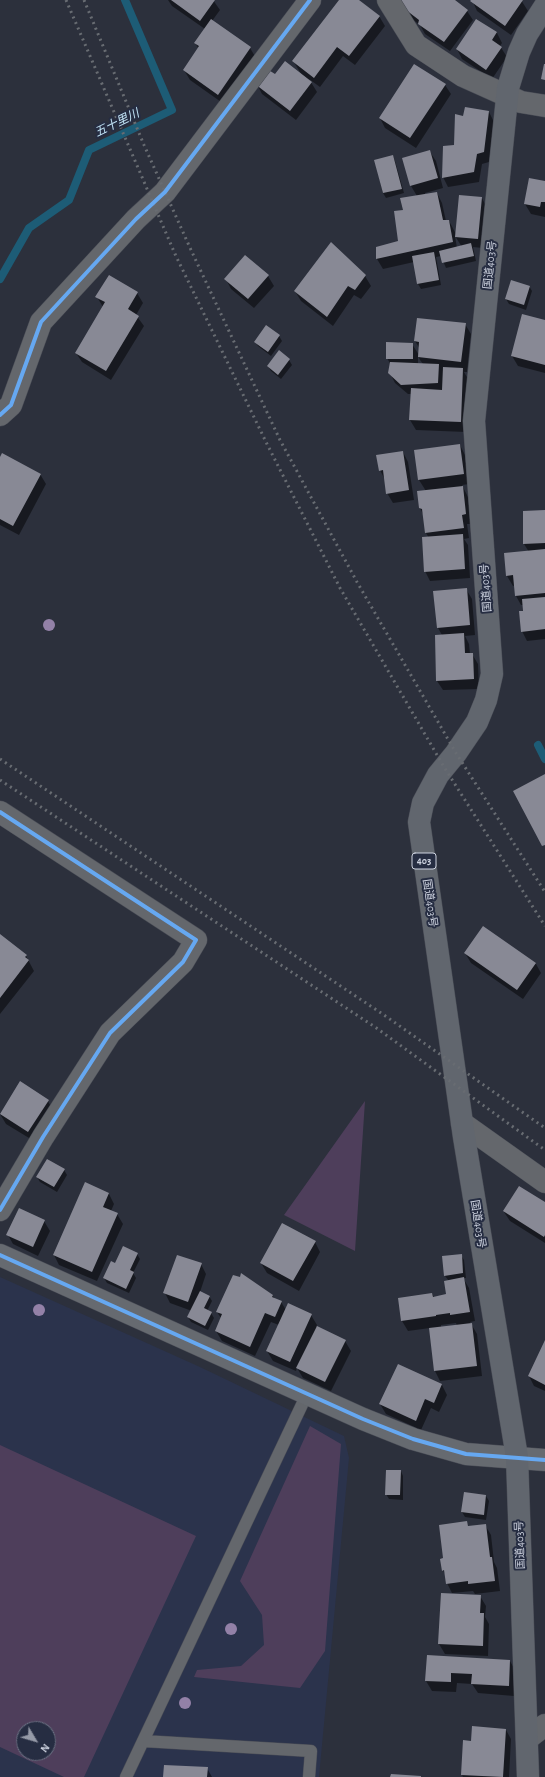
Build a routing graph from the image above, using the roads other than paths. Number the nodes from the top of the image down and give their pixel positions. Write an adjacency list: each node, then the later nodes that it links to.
1 (310, 0): 6 (street)
2 (388, 0): 4 (street)
3 (545, 6): 4 (highway, 国道403号 / 403)
4 (508, 96): 5 (street); 8 (highway, 国道403号 / 403)
5 (545, 106)
6 (0, 415)
7 (0, 812): 10 (street)
8 (462, 1123): 9 (street); 13 (highway, 国道403号 / 403)
9 (545, 1182)
10 (0, 1210)
11 (0, 1255): 12 (street)
12 (307, 1394): 13 (street); 17 (lane)
13 (517, 1457): 14 (street); 16 (highway, 国道403号 / 403)
14 (545, 1460)
15 (545, 1725): 16 (street)
16 (528, 1739): 20 (highway, 国道403号 / 403)
17 (143, 1741): 18 (lane); 19 (lane)
18 (126, 1777)
19 (309, 1777)
20 (528, 1777)

